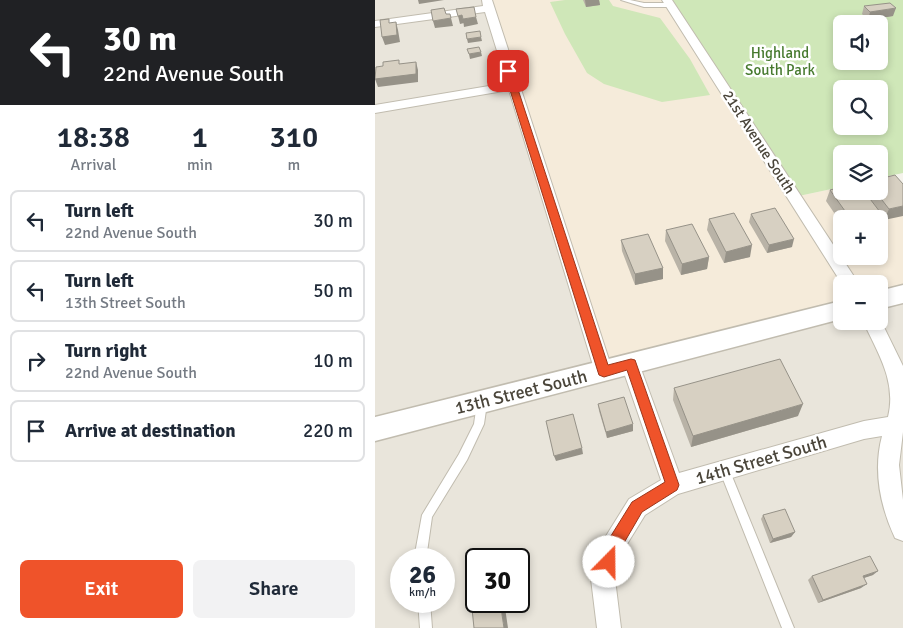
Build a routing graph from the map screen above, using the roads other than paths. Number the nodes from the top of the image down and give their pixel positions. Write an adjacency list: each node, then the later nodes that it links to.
1 (624, 0): 2 (lane)
2 (668, 2): 7 (street, 21st Avenue South)
3 (488, 4): 4 (street); 5 (street)
4 (375, 24)
5 (513, 86): 6 (street); 13 (street)
6 (375, 109)
7 (845, 275)
8 (903, 294): 9 (street)
9 (888, 298)
10 (833, 312): 12 (street, 13th Street South)
11 (876, 330): 15 (street)
12 (631, 364): 13 (street, 13th Street South); 18 (street)
13 (604, 372): 14 (street, 13th Street South)
14 (482, 402): 16 (street, 13th Street South); 20 (lane)
15 (900, 423): 17 (street, 14th Street South); 19 (street)
16 (375, 429)
17 (724, 469): 18 (street, 14th Street South); 24 (lane)
18 (673, 485): 23 (street, 14th Street South)
19 (903, 530)
20 (421, 548)
21 (425, 613): 22 (lane)
22 (426, 628)
23 (609, 628)
24 (788, 628)

